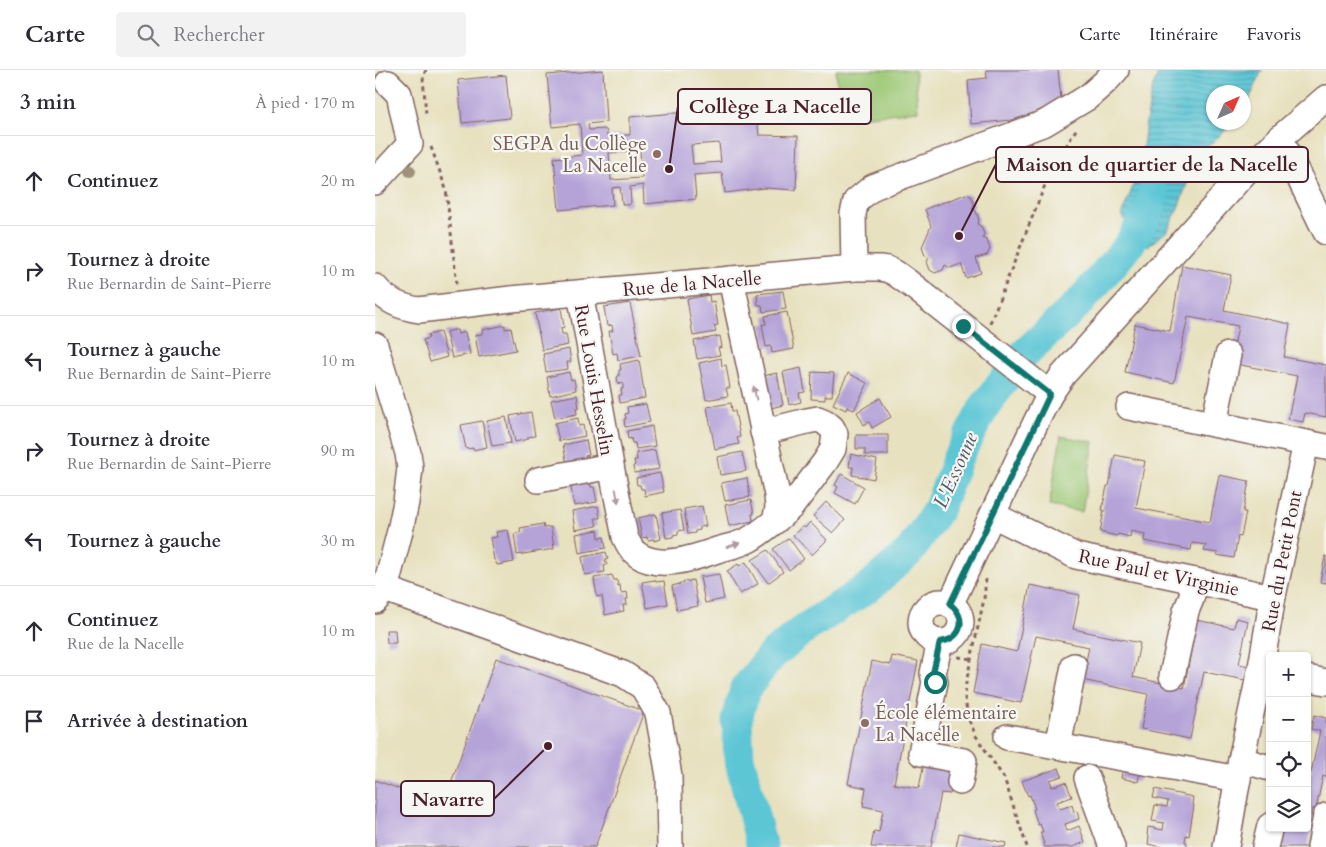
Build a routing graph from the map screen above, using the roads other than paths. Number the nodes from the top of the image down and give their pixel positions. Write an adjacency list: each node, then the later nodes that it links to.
1 (1116, 70): 7 (street)
2 (388, 84): 5 (street)
3 (1326, 98): 4 (street)
4 (1280, 138): 6 (street); 13 (street)
5 (375, 182)
6 (1326, 232)
7 (853, 268): 8 (street, Rue de la Nacelle); 13 (street, Rue de la Nacelle)
8 (731, 279): 9 (street, Rue de la Nacelle); 16 (street, one-way to 8)
9 (580, 293): 10 (street, Rue de la Nacelle); 18 (street, Rue Louis Hesselin)
10 (377, 294)
11 (375, 345): 23 (street)
12 (1227, 355): 15 (street)
13 (1050, 394): 20 (street)
14 (1129, 407): 15 (street)
15 (1213, 424): 17 (street)
16 (763, 432): 21 (street); 21 (street, Rue Louis Hesselin)
17 (1316, 445): 24 (street, Rue du Petit Pont)
18 (611, 466): 19 (street, Rue Louis Hesselin); 21 (street, Rue Louis Hesselin, one-way to 21)
19 (538, 480)
20 (993, 516): 22 (street, Rue Paul et Virginie); 35 (street)
21 (775, 521)
22 (1195, 581): 24 (street, Rue Paul et Virginie); 27 (street)
23 (380, 595): 38 (street)
24 (1273, 596): 26 (street, Rue du Petit Pont)
25 (1074, 666): 31 (street)
26 (1265, 668): 33 (street, Rue du Petit Pont)
27 (1172, 676)
28 (1311, 679): 29 (street)
29 (1326, 682)
30 (1007, 736): 31 (street)
31 (1058, 746): 33 (street)
32 (1266, 768): 33 (street)
33 (1239, 770): 40 (street, Rue du Petit Pont)
34 (1087, 778): 39 (street)
35 (960, 782)
36 (1326, 816): 42 (street)
37 (1269, 832): 41 (street)
38 (669, 847)
39 (1112, 847)
40 (1225, 847)
41 (1265, 847)
42 (1319, 847)

